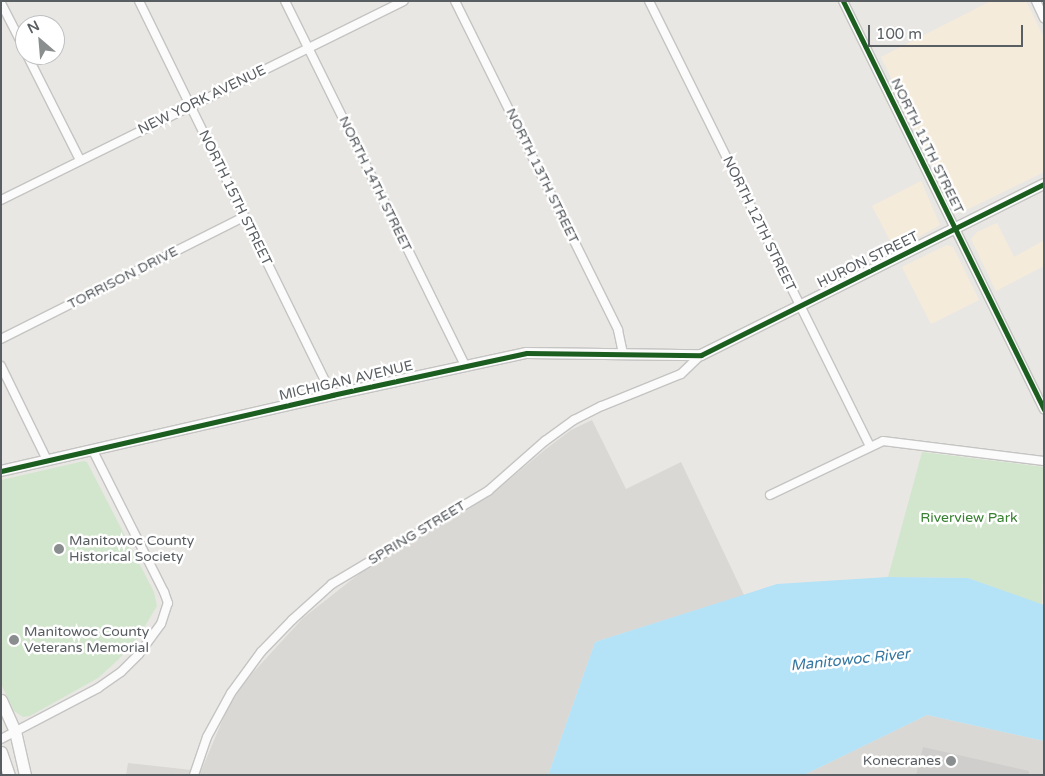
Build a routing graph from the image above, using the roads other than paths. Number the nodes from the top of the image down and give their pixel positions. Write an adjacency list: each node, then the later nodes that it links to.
1 (139, 1): 13 (street, NORTH 15TH STREET)
2 (286, 1): 11 (street, NORTH 14TH STREET)
3 (403, 1): 11 (street, NEW YORK AVENUE)
4 (455, 1): 21 (street, NORTH 13TH STREET)
5 (649, 1): 19 (street, NORTH 12TH STREET)
6 (843, 1): 18 (street, NORTH 11TH STREET)
7 (1036, 1): 9 (street)
8 (1, 3): 10 (street)
9 (1044, 18)
10 (15, 30)
11 (308, 48): 13 (street, NEW YORK AVENUE); 24 (street, NORTH 14TH STREET)
12 (32, 65): 14 (street)
13 (190, 106): 14 (street, NEW YORK AVENUE); 17 (street, NORTH 15TH STREET)
14 (80, 160): 16 (street, NEW YORK AVENUE)
15 (1044, 184): 18 (street, HURON STREET)
16 (1, 200)
17 (244, 217): 20 (street, TORRISON DRIVE); 25 (street, NORTH 15TH STREET)
18 (955, 229): 19 (street, HURON STREET); 26 (street, NORTH 11TH STREET)
19 (800, 306): 22 (street, HURON STREET); 27 (street, NORTH 12TH STREET)
20 (1, 338)
21 (623, 354): 22 (street, MICHIGAN AVENUE); 24 (street, MICHIGAN AVENUE)
22 (701, 354): 39 (street, SPRING STREET)
23 (1, 366): 29 (street)
24 (465, 366): 25 (street, MICHIGAN AVENUE)
25 (332, 394): 28 (street, MICHIGAN AVENUE)
26 (1044, 409)
27 (870, 446): 30 (street); 32 (street)
28 (93, 451): 29 (street, MICHIGAN AVENUE); 34 (street)
29 (47, 460): 31 (street, MICHIGAN AVENUE)
30 (1044, 461)
31 (1, 471)
32 (770, 495)
33 (1, 700): 34 (main road)
34 (16, 731): 35 (street); 38 (main road)
35 (1, 739)
36 (1, 752): 37 (main road)
37 (9, 775)
38 (25, 775)
39 (194, 775)

